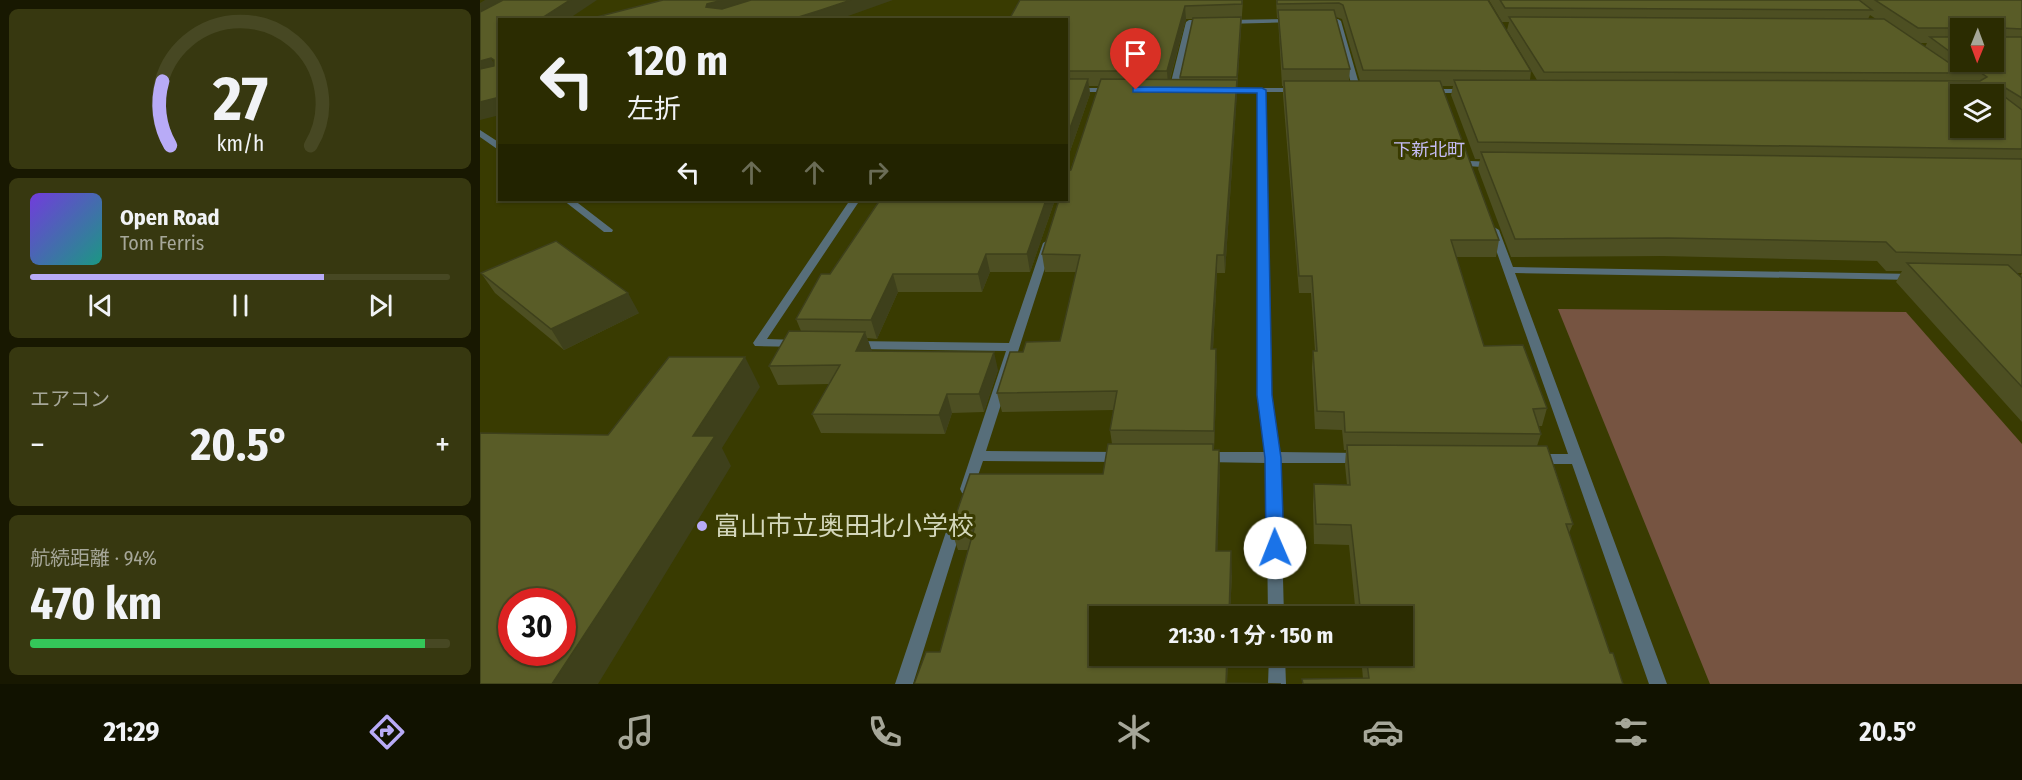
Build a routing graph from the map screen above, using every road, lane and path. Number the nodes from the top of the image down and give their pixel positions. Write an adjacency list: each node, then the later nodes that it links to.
1 (1303, 21): 7 (street)
2 (1315, 21): 13 (street)
3 (1068, 90): 4 (street)
4 (1098, 90): 5 (street); 17 (street)
5 (1109, 90)
6 (1163, 90): 7 (street)
7 (1173, 90): 8 (street)
8 (1184, 90)
9 (1207, 90): 10 (street)
10 (1262, 90): 11 (street); 35 (street)
11 (1309, 90)
12 (1345, 91): 13 (street)
13 (1357, 91): 14 (street)
14 (1368, 91)
15 (1421, 91): 16 (street)
16 (1478, 91)
17 (1095, 101)
18 (480, 133): 19 (street)
19 (498, 146)
20 (1470, 164): 21 (street)
21 (1505, 165)
22 (569, 201): 25 (street)
23 (854, 201): 29 (street)
24 (1489, 217): 27 (street)
25 (608, 230)
26 (1051, 234): 31 (street)
27 (1508, 270): 28 (street); 38 (street)
28 (1930, 277)
29 (805, 344)
30 (840, 345): 31 (street)
31 (1013, 347): 32 (street)
32 (978, 456): 33 (street); 41 (street)
33 (1131, 457)
34 (1191, 457): 35 (street)
35 (1273, 458): 36 (street); 39 (street)
36 (1378, 458)
37 (1518, 459): 38 (street)
38 (1576, 459): 43 (street)
39 (1276, 606)
40 (1277, 666): 42 (street)
41 (904, 684)
42 (1277, 684)
43 (1658, 684)

